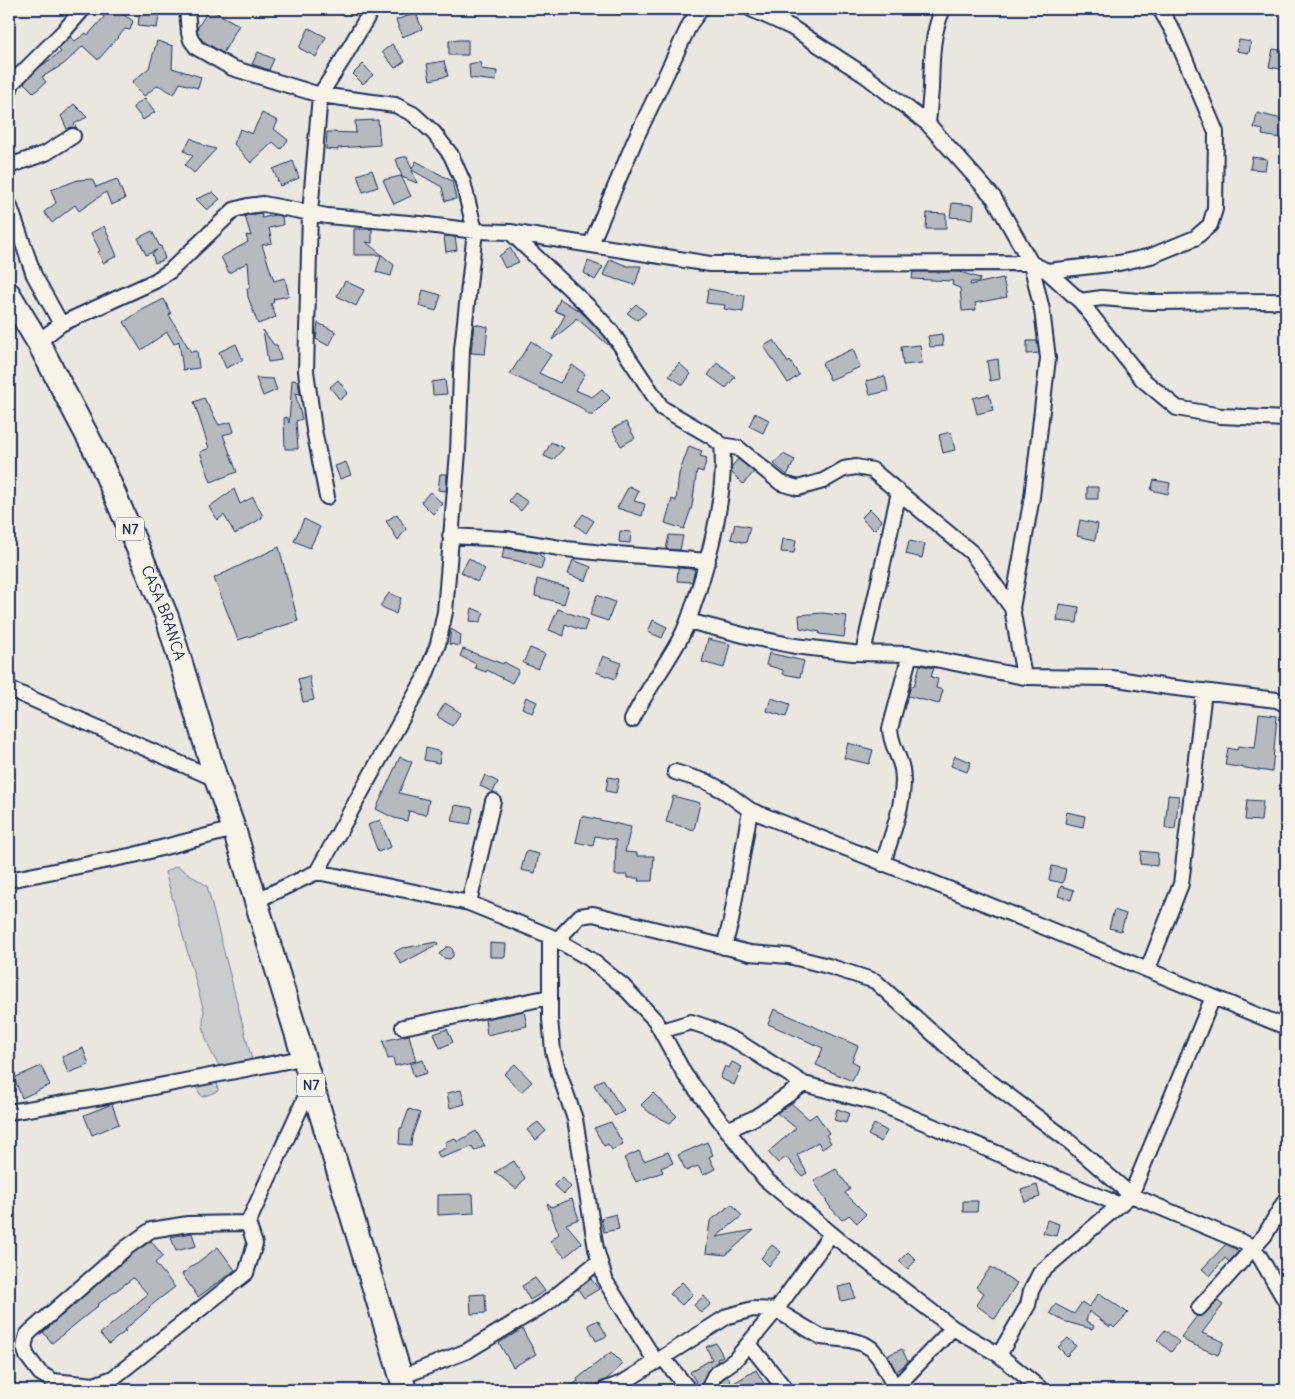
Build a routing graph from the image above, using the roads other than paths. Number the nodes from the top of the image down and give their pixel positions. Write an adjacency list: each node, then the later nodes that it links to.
1 (83, 9): 8 (street)
2 (187, 9): 9 (street)
3 (372, 9): 9 (street)
4 (701, 9): 17 (street)
5 (752, 9): 10 (street)
6 (943, 9): 10 (street)
7 (1160, 9): 19 (street)
8 (9, 92)
9 (320, 95): 14 (street); 15 (street)
10 (928, 124): 18 (street)
11 (73, 136): 12 (street)
12 (9, 166)
13 (9, 204): 23 (street)
14 (310, 212): 15 (street); 23 (street); 28 (street)
15 (474, 231): 16 (street); 29 (street)
16 (510, 232): 17 (street); 26 (street)
17 (592, 244): 18 (street)
18 (1031, 263): 19 (street); 31 (street)
19 (1047, 272): 21 (street)
20 (9, 294): 24 (highway, CASA BRANCA / N7)
21 (1080, 301): 22 (street); 25 (street)
22 (1286, 302)
23 (61, 324): 24 (street)
24 (38, 342): 41 (highway, CASA BRANCA / N7)
25 (1286, 419)
26 (722, 445): 27 (street); 30 (street)
27 (899, 492): 31 (street); 33 (street)
28 (327, 497)
29 (450, 536): 30 (street); 46 (street)
30 (708, 560): 32 (street)
31 (1012, 608): 35 (street)
32 (688, 621): 33 (street); 39 (street)
33 (863, 653): 34 (street)
34 (910, 654): 35 (street); 45 (street)
35 (1024, 677): 37 (street)
36 (9, 689): 41 (street)
37 (1204, 691): 38 (street); 52 (street)
38 (1286, 705)
39 (632, 720)
40 (675, 772): 43 (street)
41 (216, 779): 44 (highway, N7)
42 (493, 801): 49 (street)
43 (750, 810): 45 (street); 51 (street)
44 (234, 829): 47 (street); 48 (highway, N7)
45 (883, 864): 52 (street)
46 (317, 872): 48 (street); 49 (street)
47 (9, 880)
48 (255, 901): 58 (highway, N7)
49 (469, 903): 50 (street)
50 (553, 938): 51 (street); 54 (street); 57 (street)
51 (724, 947): 63 (street)
52 (1148, 969): 53 (street)
53 (1213, 996): 56 (street); 63 (street)
54 (550, 998): 55 (street); 69 (street)
55 (403, 1027)
56 (1286, 1028)
57 (661, 1031): 59 (street); 62 (street)
58 (302, 1058): 60 (highway, N7); 61 (street)
59 (804, 1084): 62 (street); 65 (street)
60 (311, 1085): 66 (street); 77 (highway, N7)
61 (9, 1112)
62 (726, 1130): 67 (street)
63 (1131, 1195): 65 (street); 68 (street)
64 (1286, 1199): 68 (street)
65 (1120, 1205): 75 (street)
66 (248, 1223): 66 (street)
67 (831, 1234): 72 (street); 73 (street)
68 (1254, 1247): 70 (street); 71 (street)
69 (599, 1262): 76 (street); 77 (street)
70 (1286, 1302)
71 (1198, 1308)
72 (776, 1310): 74 (street); 76 (street); 78 (street)
73 (953, 1328): 75 (street); 78 (street)
74 (748, 1344): 81 (street); 82 (street)
75 (999, 1355): 83 (street)
76 (659, 1360): 79 (street); 80 (street)
77 (403, 1384)
78 (896, 1389)
79 (604, 1390)
80 (689, 1390)
81 (708, 1390)
82 (786, 1390)
83 (1042, 1390)

